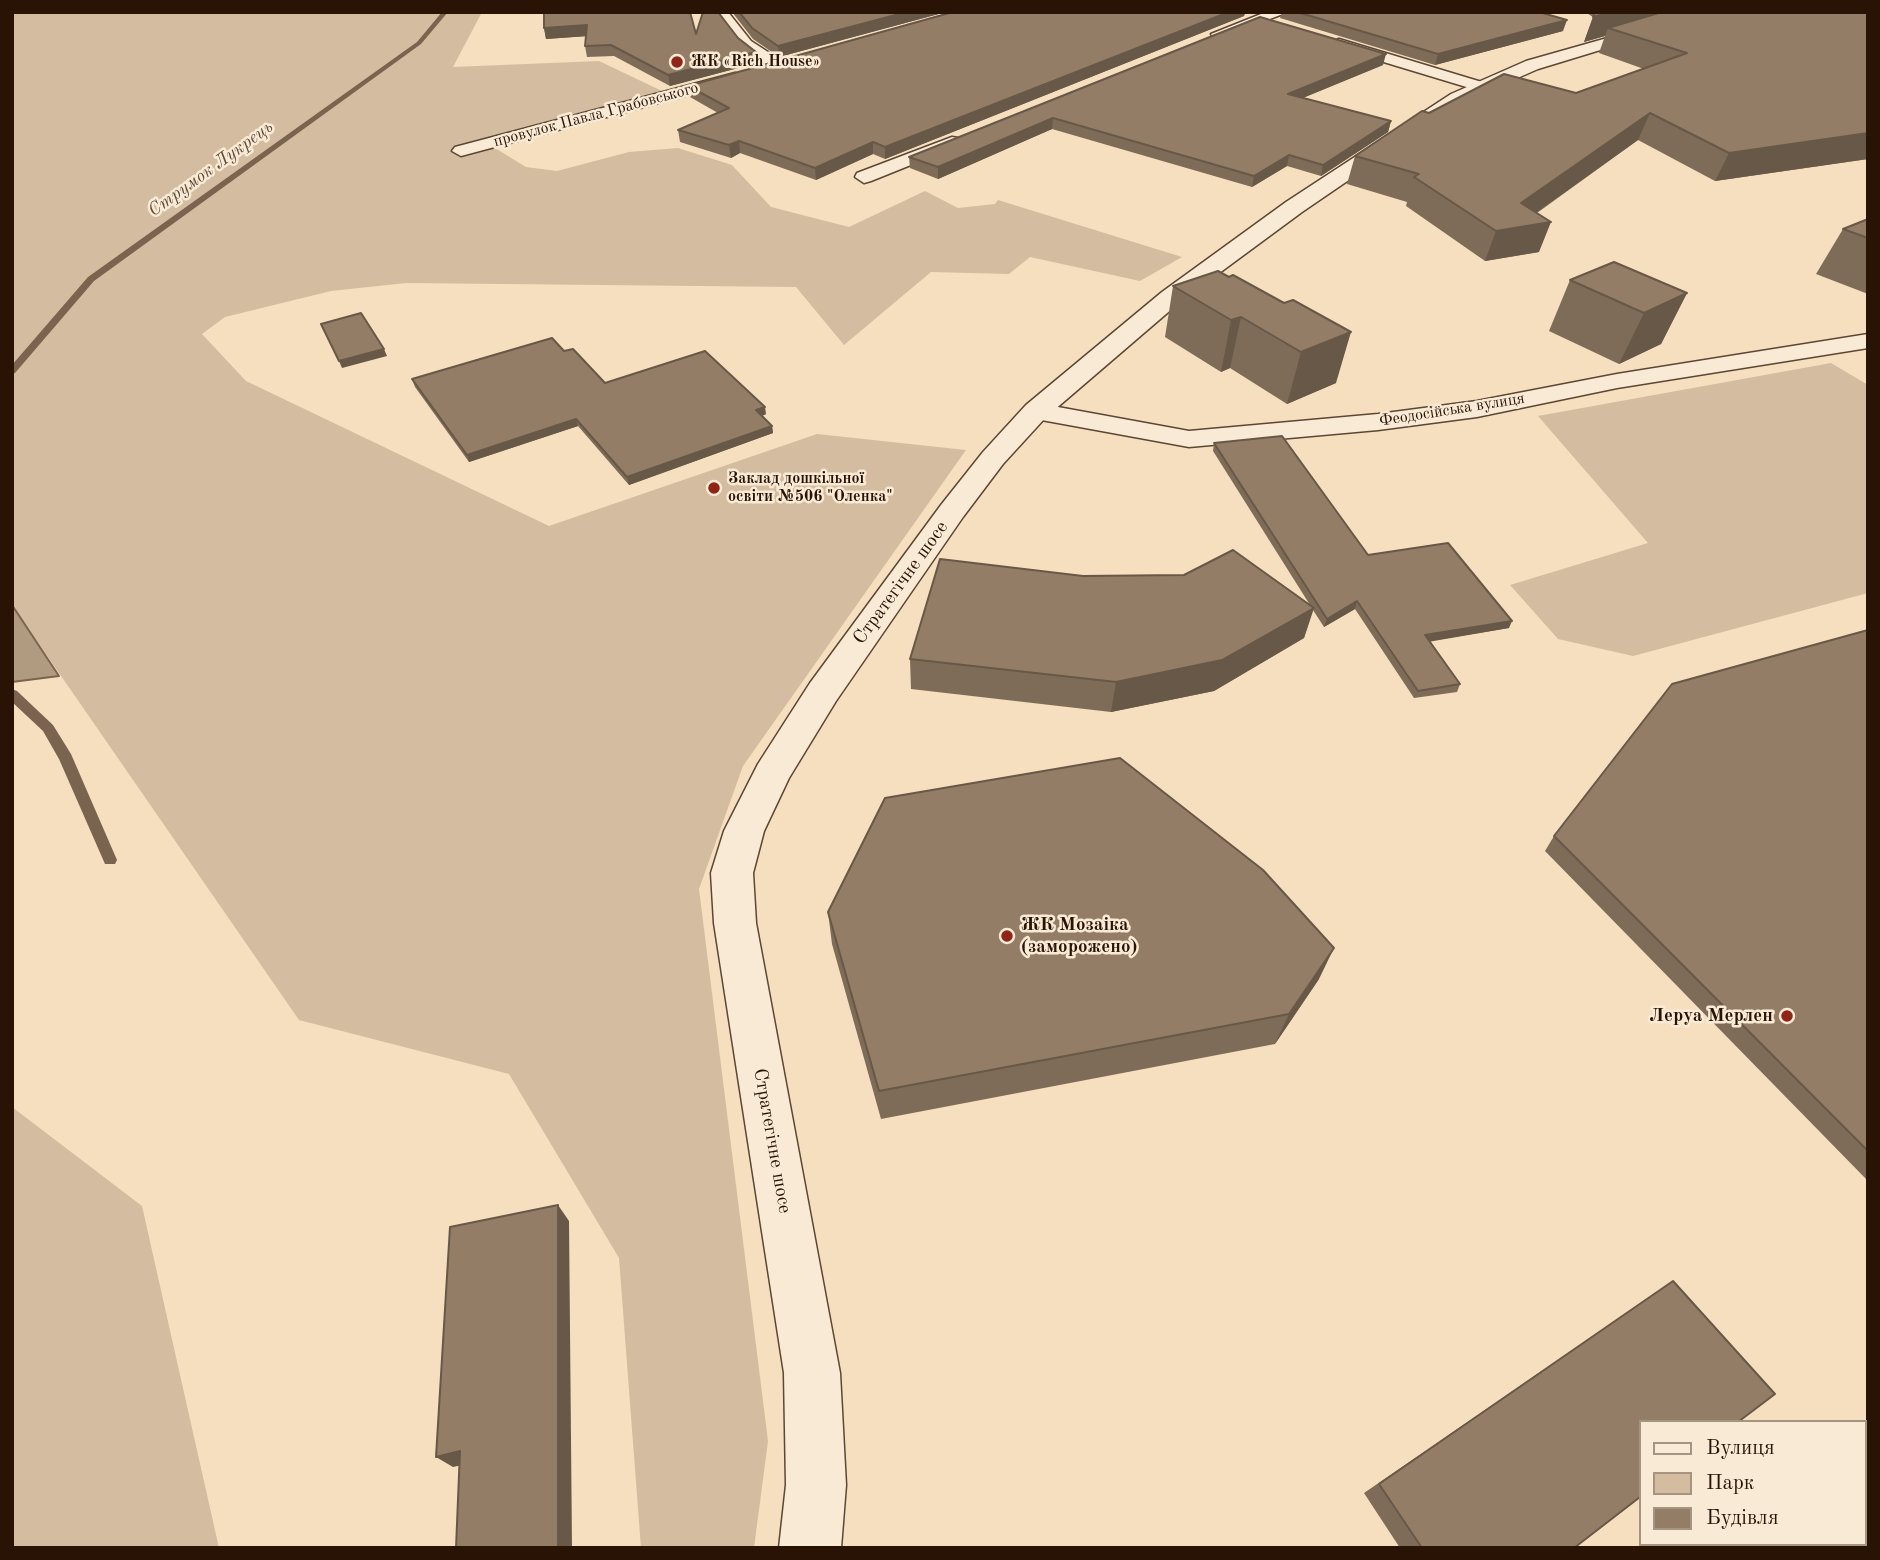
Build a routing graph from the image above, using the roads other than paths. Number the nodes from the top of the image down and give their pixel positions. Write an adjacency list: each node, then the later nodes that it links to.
1 (721, 12): 10 (street, провулок Павла Грабовського)
2 (1231, 12): 4 (street)
3 (1717, 12): 8 (street, Стратегічне шосе)
4 (1257, 19): 5 (street); 6 (street)
5 (1282, 20)
6 (1207, 39)
7 (1322, 39): 8 (street)
8 (1479, 86): 13 (street, Стратегічне шосе)
9 (966, 136): 11 (street)
10 (461, 151)
11 (864, 177)
12 (1868, 341): 13 (street, Феодосійська вулиця)
13 (1035, 411): 14 (street, Стратегічне шосе)
14 (810, 1548)

